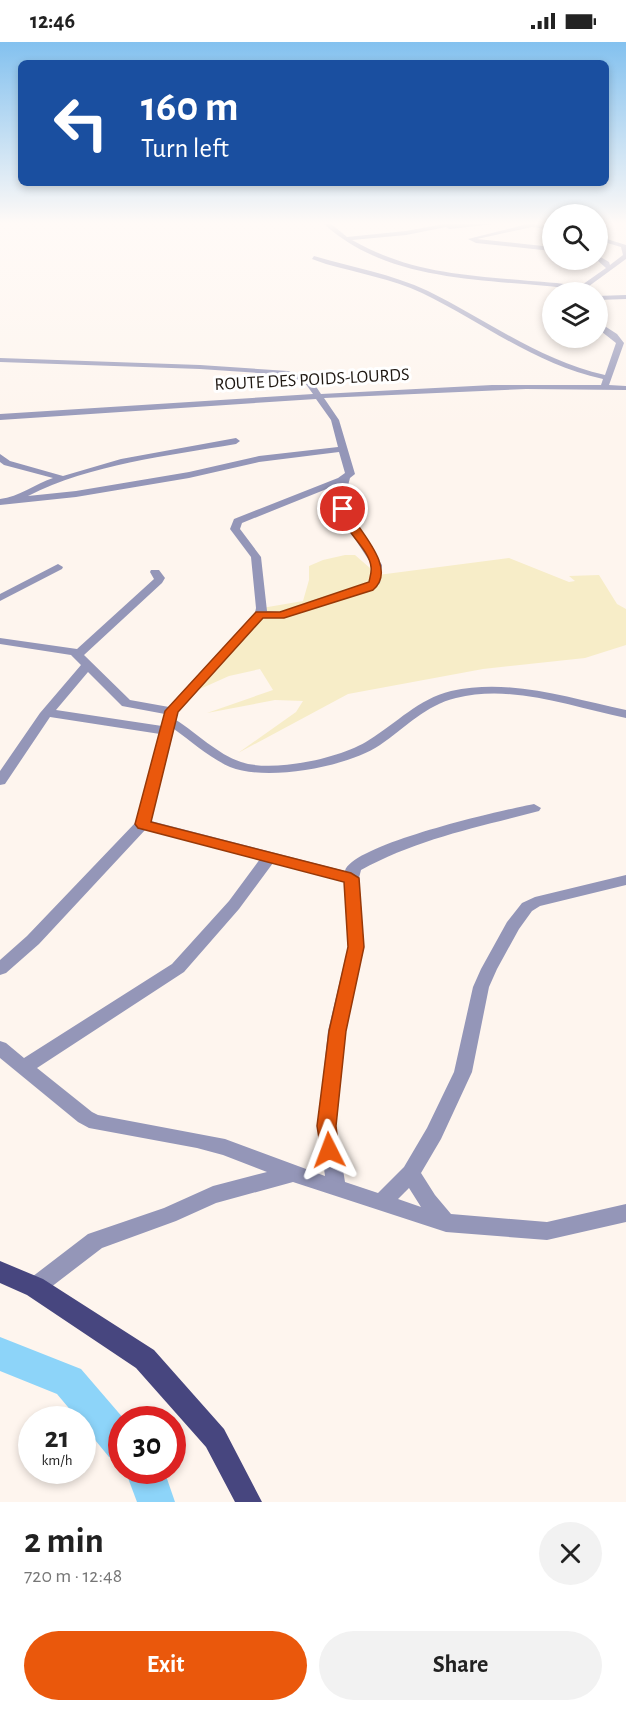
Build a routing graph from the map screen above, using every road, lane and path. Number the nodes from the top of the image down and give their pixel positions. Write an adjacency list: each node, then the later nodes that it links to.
1 (422, 291): 7 (street)
2 (626, 297): 3 (street)
3 (608, 299)
4 (608, 332): 5 (street)
5 (623, 343): 7 (street)
6 (0, 360): 9 (street)
7 (606, 383): 8 (street, ROUTE DES POIDS-LOURDS); 9 (street, ROUTE DES POIDS-LOURDS)
8 (626, 388)
9 (317, 396): 10 (street, ROUTE DES POIDS-LOURDS); 12 (street)
10 (0, 417)
11 (236, 441): 15 (street)
12 (344, 449): 14 (street); 16 (street)
13 (0, 457): 15 (street)
14 (346, 477): 21 (street); 21 (street)
15 (62, 478): 16 (street)
16 (13, 500): 17 (street)
17 (0, 502)
18 (58, 567): 20 (street)
19 (155, 572): 23 (street)
20 (0, 598)
21 (260, 614): 27 (street)
22 (0, 641): 23 (street)
23 (78, 654): 24 (street)
24 (89, 664): 25 (street); 27 (street)
25 (47, 713): 27 (street); 28 (street)
26 (626, 714): 27 (street)
27 (169, 721): 30 (street)
28 (0, 781)
29 (534, 808): 32 (street)
30 (143, 824): 31 (street); 34 (street)
31 (270, 857): 32 (street); 36 (street)
32 (351, 878): 39 (street)
33 (626, 880): 37 (street)
34 (0, 969)
35 (0, 1048): 36 (street)
36 (25, 1066): 38 (street)
37 (411, 1173): 40 (street); 42 (street)
38 (293, 1174): 39 (street); 44 (street)
39 (336, 1188): 40 (street)
40 (382, 1202): 42 (street)
41 (626, 1213): 42 (street)
42 (446, 1222)
43 (0, 1272): 44 (main road)
44 (35, 1287): 45 (main road)
45 (249, 1502)

